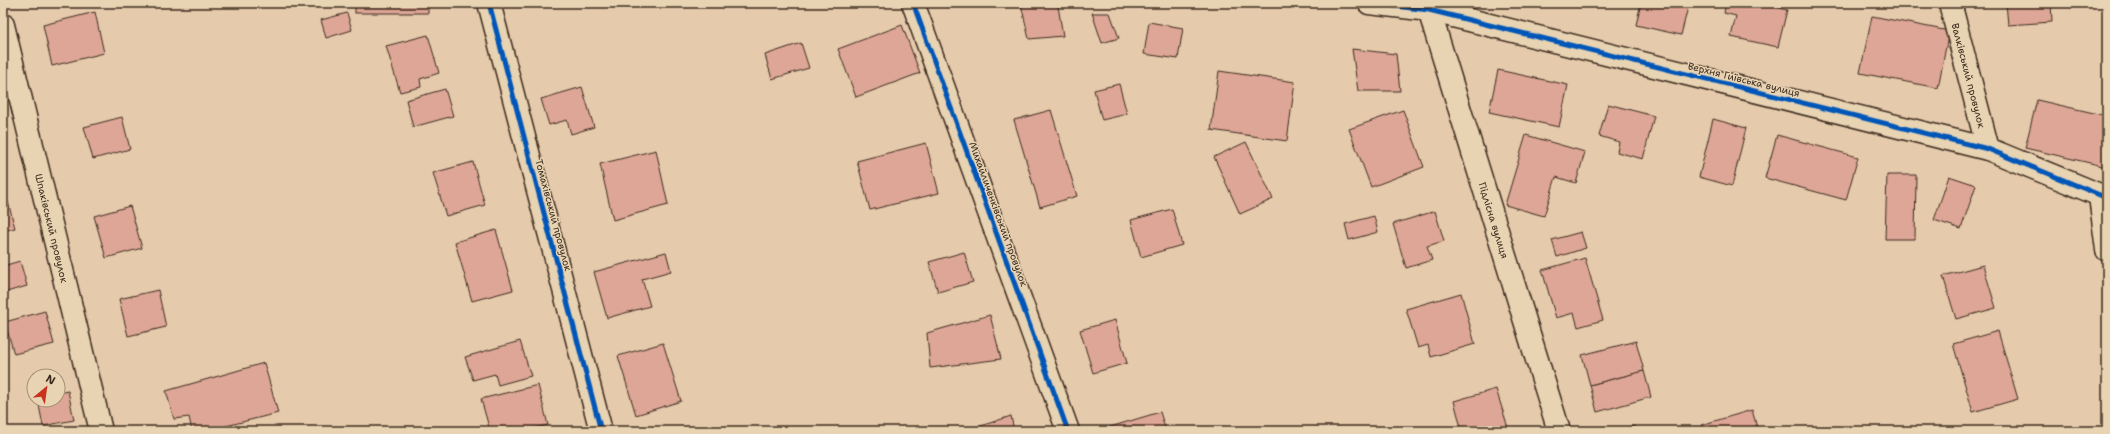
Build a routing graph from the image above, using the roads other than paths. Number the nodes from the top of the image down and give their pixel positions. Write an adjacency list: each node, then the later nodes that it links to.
1 (489, 3): 11 (street, Томахівський провулок)
2 (913, 3): 12 (street, Михайличенківський провулок)
3 (1369, 3): 5 (street, Верхня Гиївська вулиця)
4 (1950, 3): 7 (street, Валківський провулок)
5 (1429, 10): 7 (street, Верхня Гиївська вулиця); 13 (street, Підлісна вулиця)
6 (3, 26): 10 (street, Шпаківський провулок)
7 (1988, 149): 8 (street, Верхня Гиївська вулиця)
8 (2103, 197): 9 (street)
9 (2107, 250)
10 (102, 431)
11 (601, 431)
12 (1068, 431)
13 (1558, 431)

